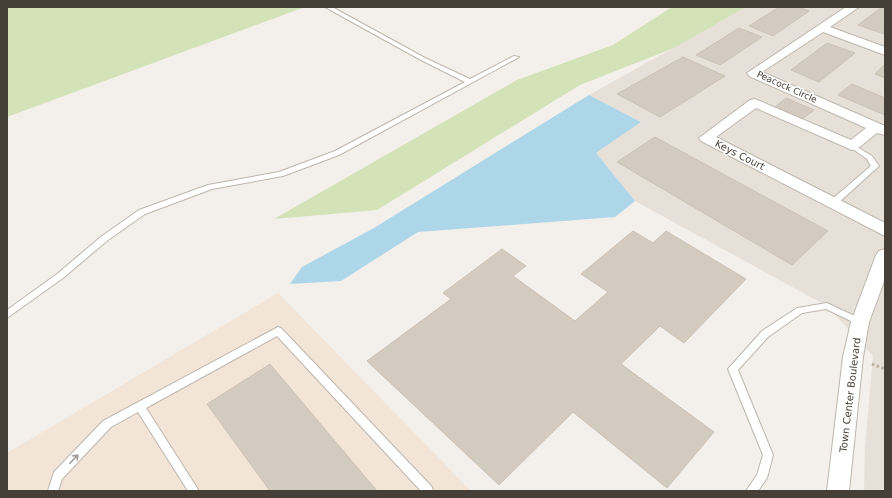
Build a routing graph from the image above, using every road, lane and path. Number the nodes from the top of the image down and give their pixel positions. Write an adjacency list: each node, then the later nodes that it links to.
1 (328, 7): 6 (lane)
2 (853, 7): 3 (street, Peacock Circle)
3 (822, 28): 4 (street); 7 (street, Peacock Circle)
4 (885, 51)
5 (516, 57): 6 (lane)
6 (468, 81): 12 (lane)
7 (880, 129): 8 (street)
8 (852, 146): 9 (lane); 9 (street, Keys Court)
9 (834, 203): 10 (street, Keys Court)
10 (885, 230)
11 (885, 255): 13 (street, Town Center Boulevard)
12 (7, 315)
13 (860, 322): 18 (lane); 19 (street, Town Center Boulevard)
14 (140, 406): 15 (lane, one-way to 14); 16 (lane); 17 (lane)
15 (53, 491)
16 (194, 491)
17 (428, 491)
18 (751, 491)
19 (838, 491)

